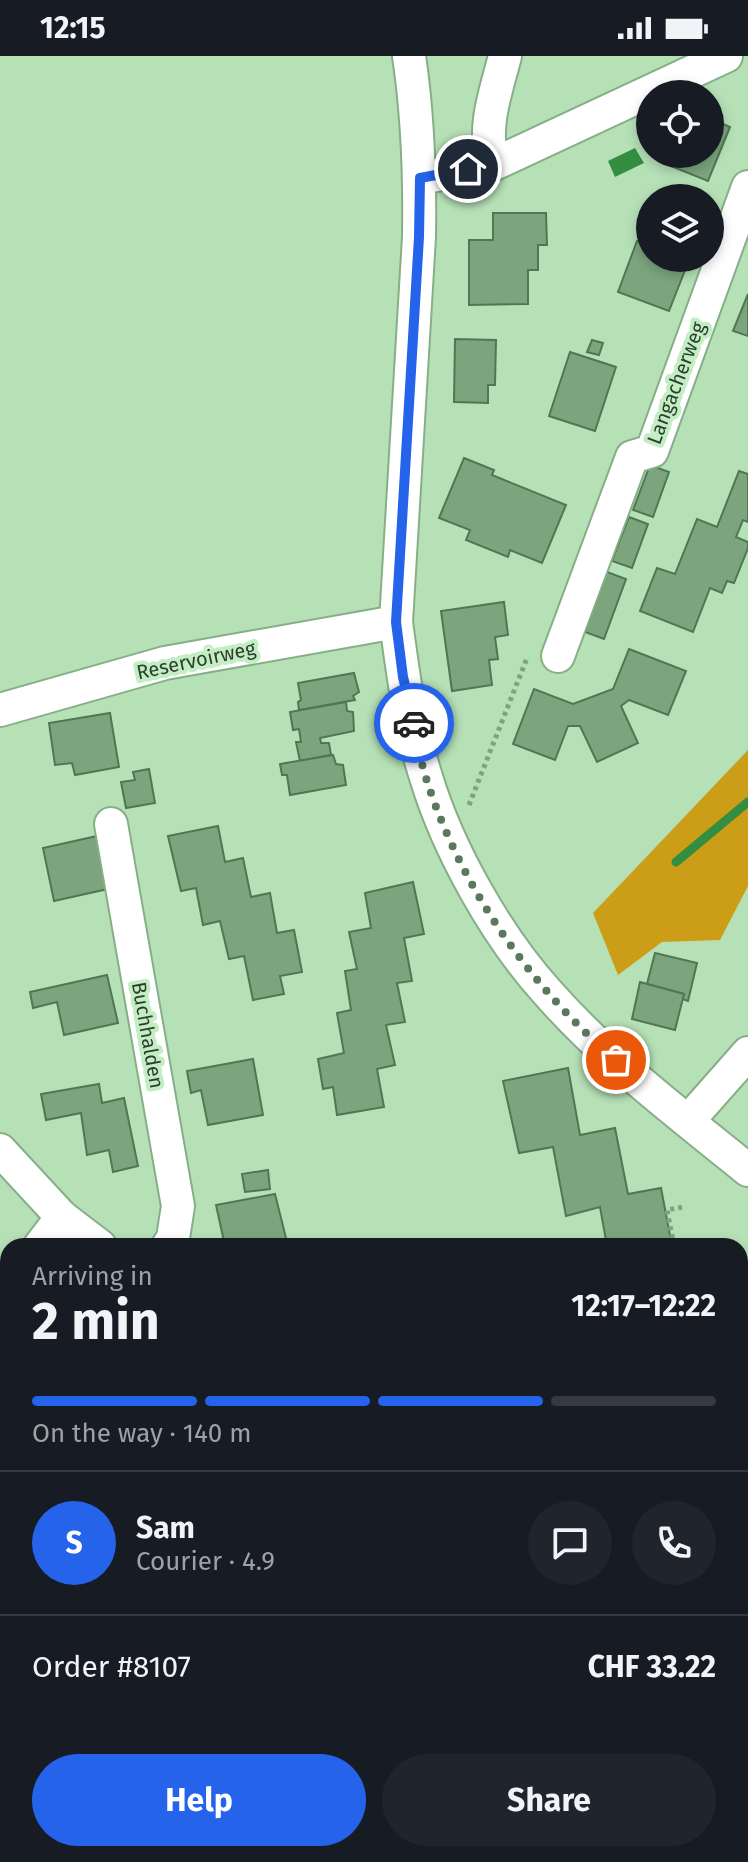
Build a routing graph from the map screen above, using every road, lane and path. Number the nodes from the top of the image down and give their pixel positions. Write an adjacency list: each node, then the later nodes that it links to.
1 (409, 56): 5 (street)
2 (505, 56): 4 (street)
3 (726, 56): 4 (street)
4 (492, 165): 5 (street)
5 (420, 178): 7 (street)
6 (748, 187): 8 (street, Langacherweg)
7 (396, 622): 9 (street, Reservoirweg); 11 (street)
8 (558, 656): 11 (path)
9 (0, 710)
10 (111, 824): 20 (street, Buchhalden)
11 (453, 846): 13 (street)
12 (748, 1053): 13 (street)
13 (688, 1121): 15 (street)
14 (0, 1150): 17 (street)
15 (748, 1170)
16 (683, 1207): 21 (path)
17 (62, 1217): 18 (street); 19 (street)
18 (46, 1238)
19 (90, 1238)
20 (173, 1238)
21 (672, 1238)

